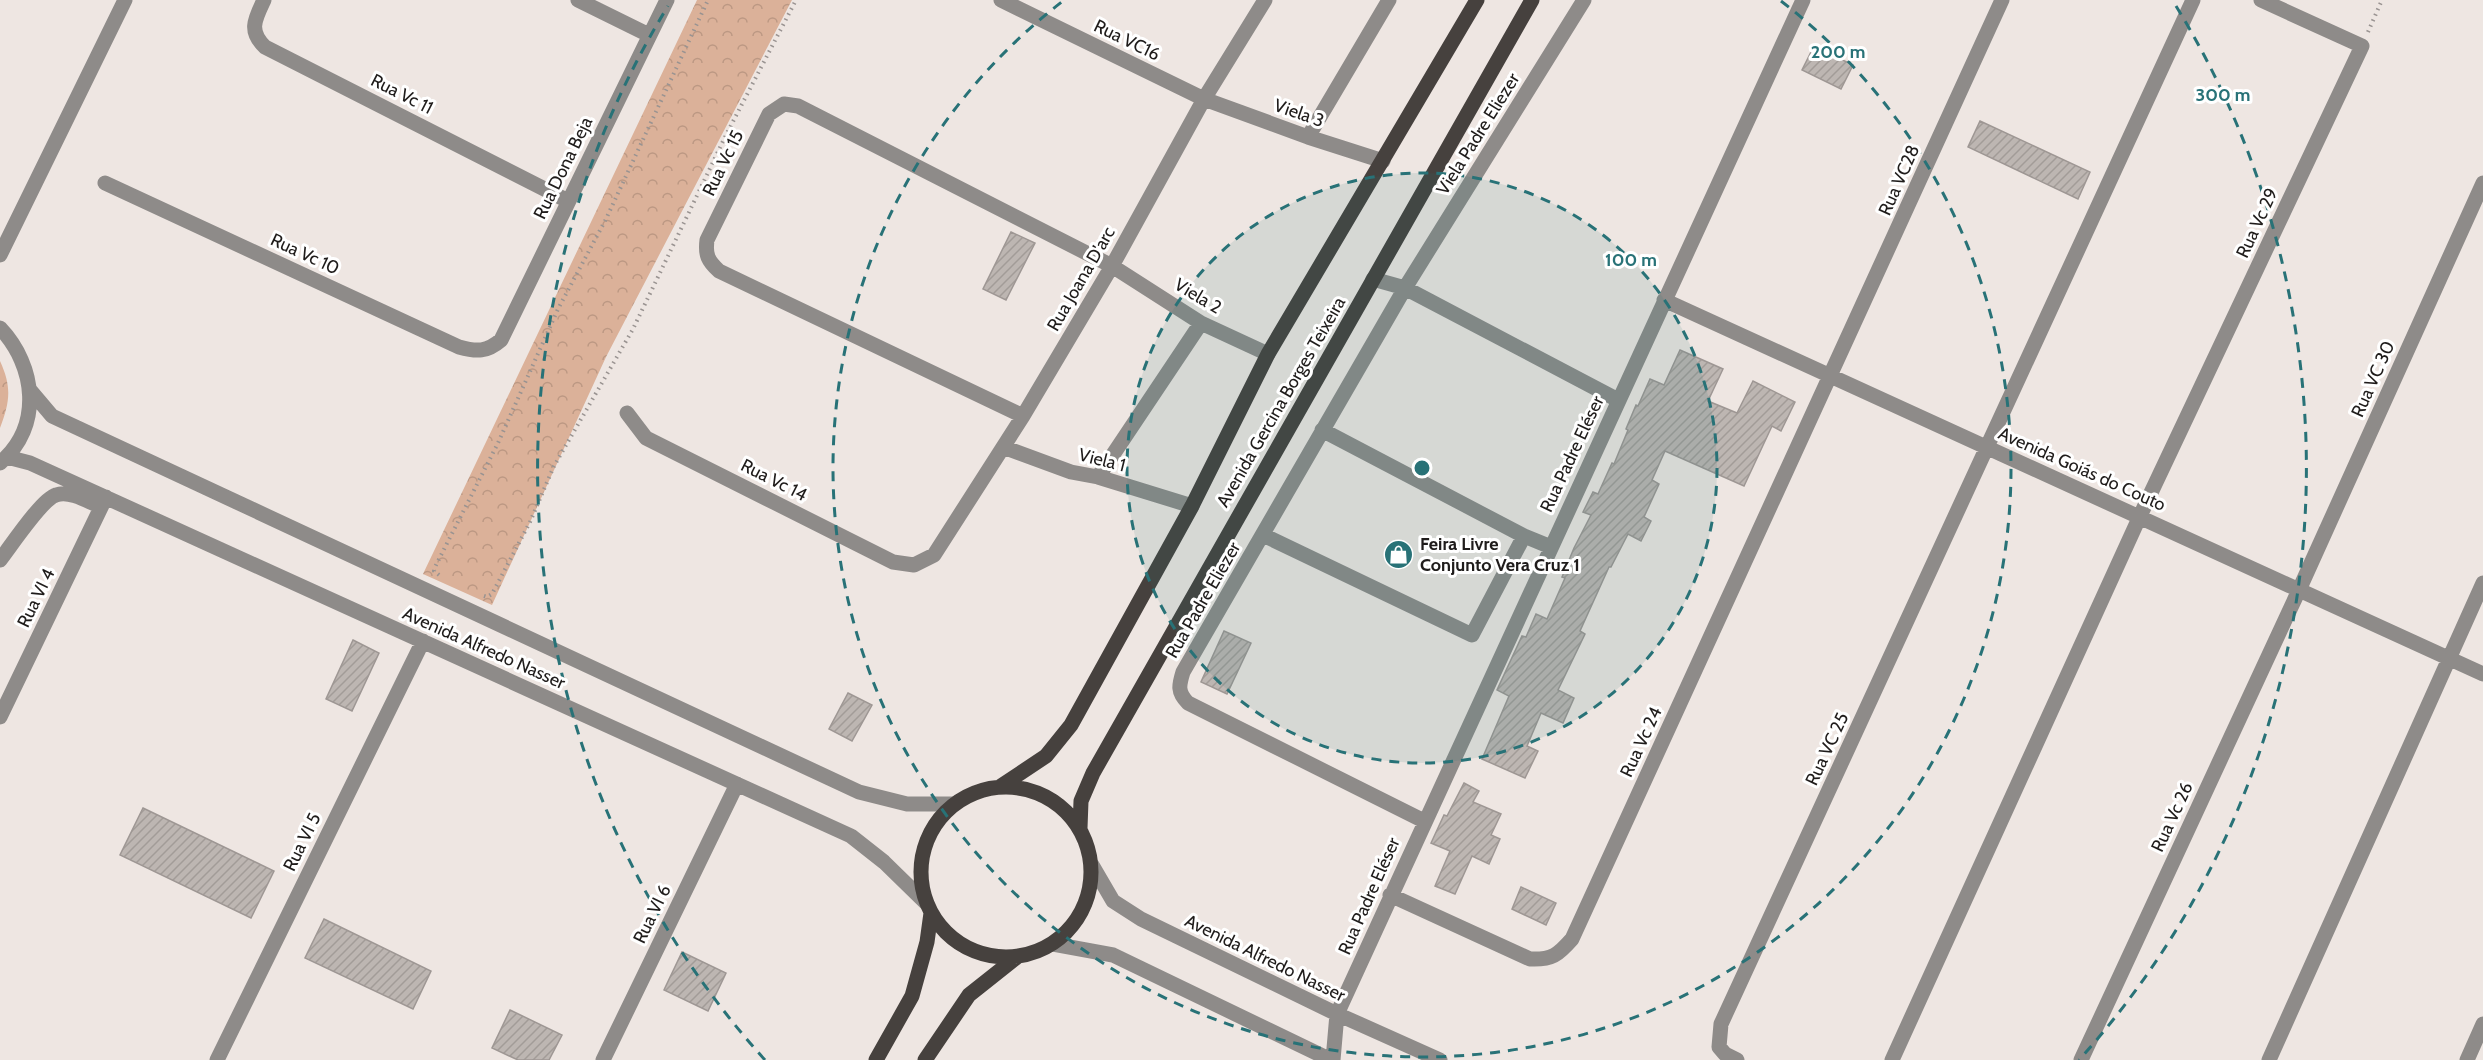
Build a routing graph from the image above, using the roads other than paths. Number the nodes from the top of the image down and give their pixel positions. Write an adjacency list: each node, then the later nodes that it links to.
1 (125, 0): 22 (street)
2 (264, 0): 21 (street, Rua Vc 11)
3 (578, 0): 15 (street)
4 (667, 0): 15 (street, Rua Dona Beja)
5 (1001, 0): 16 (street, Rua VC16)
6 (1265, 0): 16 (street, Rua Joana D'arc)
7 (1389, 0): 17 (street)
8 (1477, 0): 18 (main road, Avenida Gercina Borges Teixeira)
9 (1584, 0): 25 (street, Viela Padre Eliezer)
10 (1803, 0): 26 (street, Rua Padre Eléser)
11 (2002, 0): 31 (street, Rua VC28)
12 (2193, 0): 38 (street)
13 (2261, 0): 43 (street, Rua Vc 29)
14 (1526, 4): 24 (main road, Avenida Gercina Borges Teixeira)
15 (649, 35): 21 (street, Rua Dona Beja)
16 (1203, 99): 17 (street, Viela 3); 23 (street, Rua Joana D'arc)
17 (1308, 137): 18 (street, Viela 3)
18 (1383, 160): 30 (main road, Avenida Gercina Borges Teixeira)
19 (105, 183): 29 (street, Rua Vc 10)
20 (2483, 183): 50 (street, Rua VC 30)
21 (568, 201): 29 (street, Rua Dona Beja)
22 (0, 255)
23 (1112, 266): 27 (street, Viela 2); 35 (street, Rua Joana D'arc); 35 (street, Rua Vc 15)
24 (1373, 279): 25 (street); 59 (main road, Avenida Gercina Borges Teixeira)
25 (1405, 288): 33 (street); 36 (street, Rua Padre Eliezer)
26 (1664, 300): 31 (street, Avenida Goiás do Couto); 33 (street, Rua Padre Eléser)
27 (1202, 323): 30 (street, Viela 2); 40 (street)
28 (0, 328): 32 (street)
29 (490, 349)
30 (1268, 354): 42 (main road, Avenida Gercina Borges Teixeira)
31 (1831, 376): 38 (street, Avenida Goiás do Couto); 61 (street, Rua Vc 24)
32 (30, 390): 39 (street); 57 (street, Avenida Alfredo Nasser)
33 (1618, 400): 46 (street, Rua Padre Eléser)
34 (627, 413): 48 (street, Rua Vc 14)
35 (1023, 416): 37 (street, Rua Joana D'arc)
36 (1322, 430): 44 (street, Rua Padre Eliezer); 45 (street)
37 (1004, 447): 40 (street, Viela 1); 48 (street, Rua Joana D'arc)
38 (1988, 448): 43 (street, Avenida Goiás do Couto); 67 (street, Rua VC 25)
39 (4, 460): 41 (street, Avenida Alfredo Nasser)
40 (1098, 477): 42 (street, Viela 1)
41 (104, 502): 47 (street); 51 (street, Avenida Alfredo Nasser); 54 (street, Rua VI 4)
42 (1192, 506): 56 (main road, Avenida Gercina Borges Teixeira)
43 (2140, 516): 50 (street, Avenida Goiás do Couto); 74 (street)
44 (1263, 535): 45 (street); 58 (street, Rua Padre Eliezer)
45 (1524, 536): 46 (street)
46 (1551, 547): 58 (street, Rua Padre Eléser)
47 (3, 550)
48 (914, 565)
49 (2483, 584): 52 (street)
50 (2299, 590): 52 (street, Avenida Goiás do Couto); 75 (street, Rua Vc 26)
51 (423, 641): 55 (street, Avenida Alfredo Nasser); 68 (street, Rua VI 5)
52 (2449, 659): 53 (street, Avenida Goiás do Couto); 76 (street)
53 (2483, 674)
54 (0, 717)
55 (737, 784): 62 (street, Avenida Alfredo Nasser); 69 (street, Rua VI 6)
56 (1001, 786): 57 (main road); 59 (main road)
57 (953, 804): 62 (main road)
58 (1424, 821): 61 (street, Rua Padre Eléser)
59 (1080, 828): 60 (main road)
60 (1092, 865): 63 (main road); 65 (street, Avenida Alfredo Nasser)
61 (1390, 895): 65 (street, Rua Padre Eléser)
62 (929, 909): 64 (main road); 70 (main road)
63 (1053, 944): 64 (main road); 72 (street)
64 (1017, 957): 71 (main road)
65 (1337, 1014): 72 (street, Rua Padre Eléser); 73 (street, Avenida Alfredo Nasser)
66 (2483, 1024): 77 (street)
67 (1728, 1058)
68 (217, 1060)
69 (603, 1060)
70 (876, 1060)
71 (925, 1060)
72 (1332, 1060)
73 (1440, 1060)
74 (1892, 1060)
75 (2081, 1060)
76 (2269, 1060)
77 (2467, 1060)

